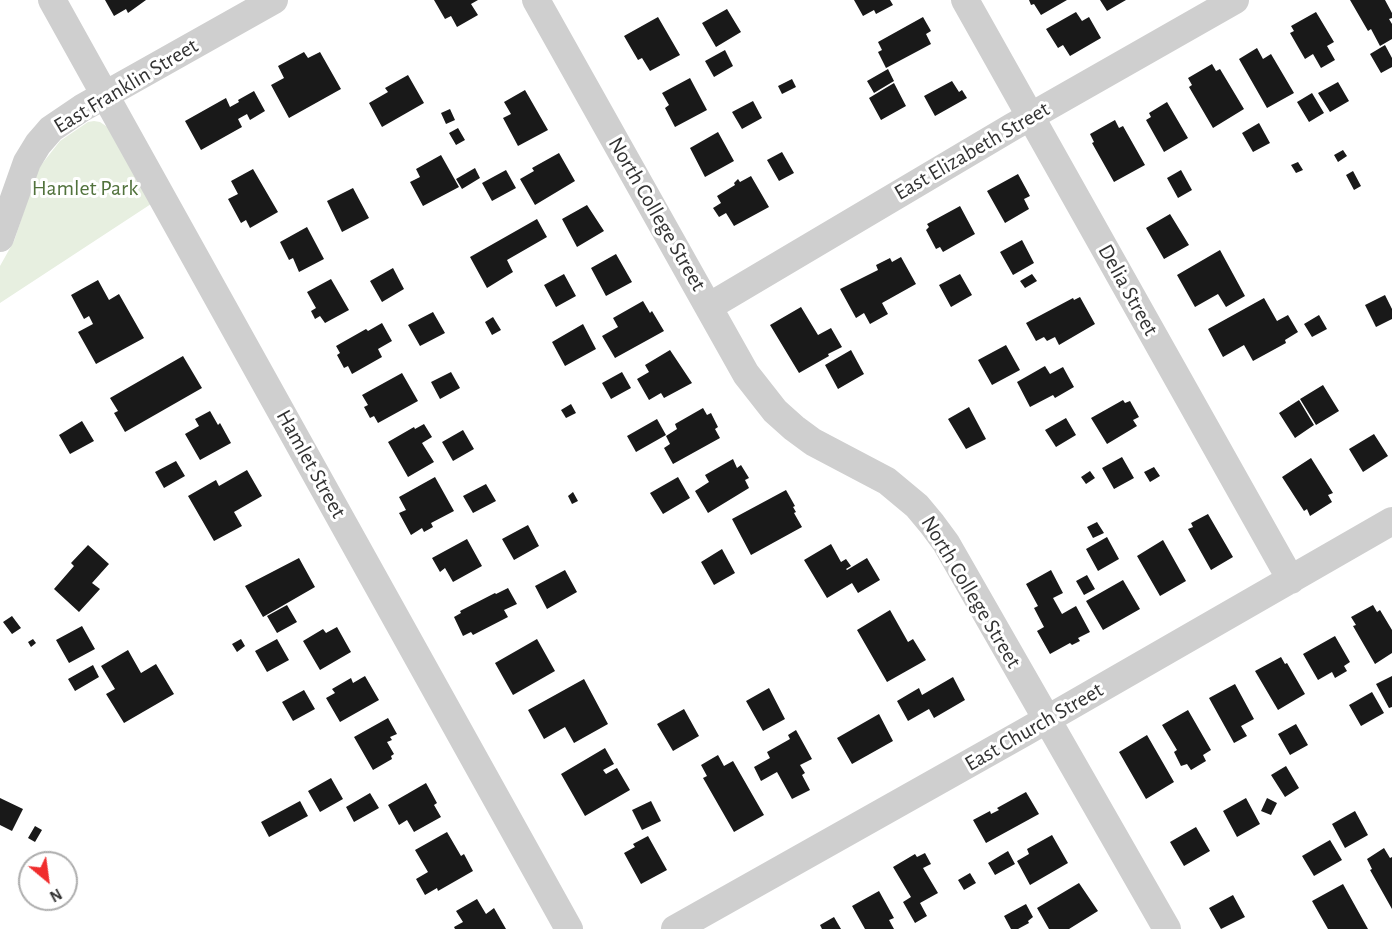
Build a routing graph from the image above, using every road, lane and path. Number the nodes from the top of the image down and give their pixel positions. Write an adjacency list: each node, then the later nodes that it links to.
1 (52, 0): 6 (street, Hamlet Street)
2 (274, 0): 6 (street, East Franklin Street)
3 (536, 0): 9 (street, North College Street)
4 (965, 0): 7 (street, Delia Street)
5 (1235, 0): 7 (street, East Elizabeth Street)
6 (105, 95): 8 (street, East Franklin Street); 13 (street, Hamlet Street)
7 (1031, 116): 9 (street, East Elizabeth Street); 11 (street, Delia Street)
8 (0, 238)
9 (710, 306): 12 (street, North College Street)
10 (1392, 522): 11 (street, East Church Street)
11 (1291, 580): 12 (street, East Church Street)
12 (1047, 720): 14 (street, East Church Street); 15 (street, North College Street)
13 (569, 929)
14 (675, 929)
15 (1167, 929)

